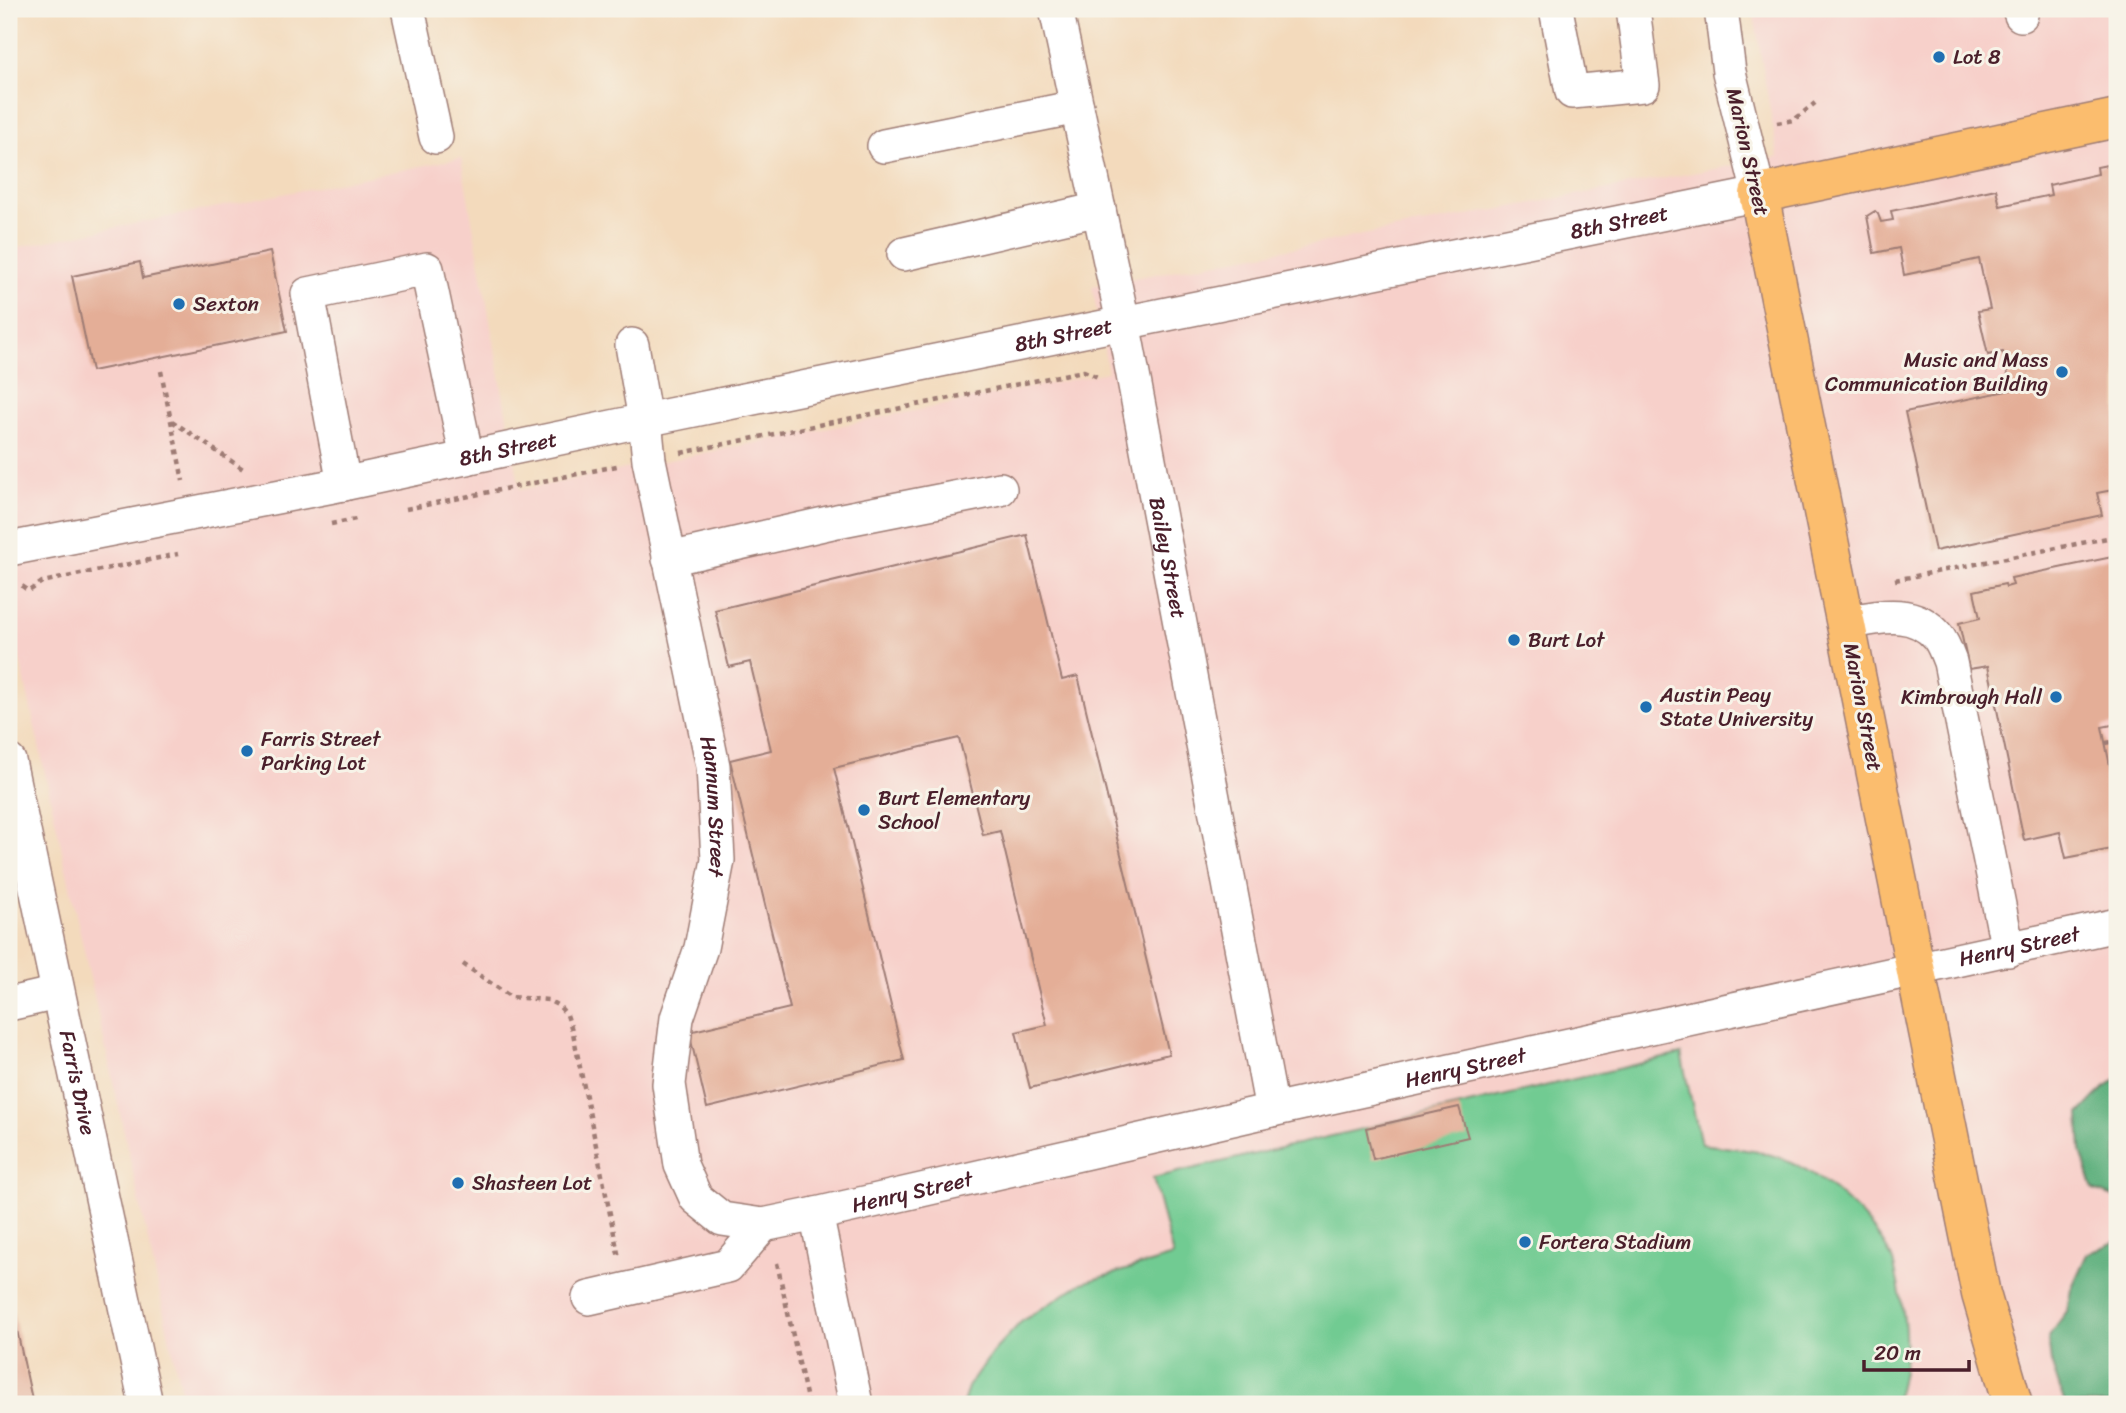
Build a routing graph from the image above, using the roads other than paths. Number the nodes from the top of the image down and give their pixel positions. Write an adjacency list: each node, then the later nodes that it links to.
1 (408, 9): 8 (street)
2 (1056, 9): 6 (street, Bailey Street)
3 (1556, 9): 4 (street)
4 (1633, 9)
5 (1721, 9): 10 (street, Marion Street)
6 (1077, 107): 9 (street); 11 (street, Bailey Street)
7 (2117, 118): 10 (main road, 8th Street)
8 (436, 137)
9 (884, 146)
10 (1759, 194): 13 (street, 8th Street); 21 (main road, Marion Street)
11 (1099, 209): 12 (street); 13 (street, Bailey Street)
12 (904, 254)
13 (1124, 322): 15 (street, 8th Street); 28 (street, Bailey Street)
14 (632, 345): 15 (street, Hannum Street)
15 (645, 420): 16 (street, 8th Street); 20 (street, Hannum Street)
16 (467, 458): 17 (street, 8th Street); 17 (street)
17 (344, 484): 19 (street, 8th Street)
18 (1000, 489): 20 (street)
19 (9, 549)
20 (669, 559): 30 (street, Hannum Street)
21 (1842, 607): 24 (street); 25 (main road, Marion Street)
22 (9, 761): 26 (street, Farris Drive)
23 (2117, 925): 24 (street, Henry Street)
24 (2008, 950): 25 (street, Henry Street)
25 (1916, 970): 28 (street, Henry Street); 34 (main road, Marion Street)
26 (57, 993): 27 (street); 32 (street, Farris Drive)
27 (9, 1004)
28 (1272, 1110): 29 (street, Henry Street)
29 (816, 1214): 30 (street, Hannum Street); 33 (street)
30 (763, 1225): 31 (street)
31 (589, 1298)
32 (146, 1404)
33 (856, 1404)
34 (2013, 1404)

